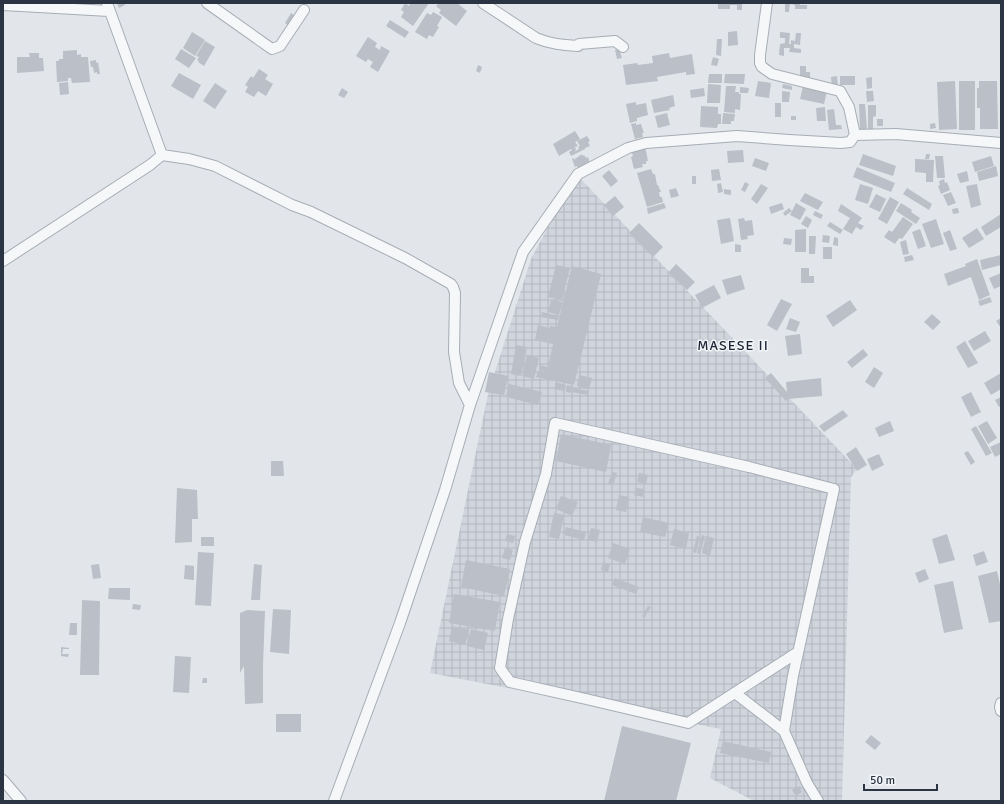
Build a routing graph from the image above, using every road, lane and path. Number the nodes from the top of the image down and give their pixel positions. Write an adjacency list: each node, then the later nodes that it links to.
1 (207, 3): 6 (street)
2 (483, 3): 7 (street)
3 (767, 3): 8 (street)
4 (3, 5): 5 (street)
5 (108, 7): 10 (street)
6 (304, 10)
7 (623, 46)
8 (855, 135): 9 (street); 12 (street)
9 (1001, 143)
10 (162, 155): 11 (street); 12 (street)
11 (3, 261)
12 (470, 405): 20 (street)
13 (798, 652): 14 (street); 14 (street); 17 (street)
14 (735, 693): 17 (street)
15 (1001, 703): 16 (street)
16 (1001, 711)
17 (784, 731): 21 (street)
18 (3, 780): 19 (street)
19 (21, 801)
20 (334, 801)
21 (818, 801)

